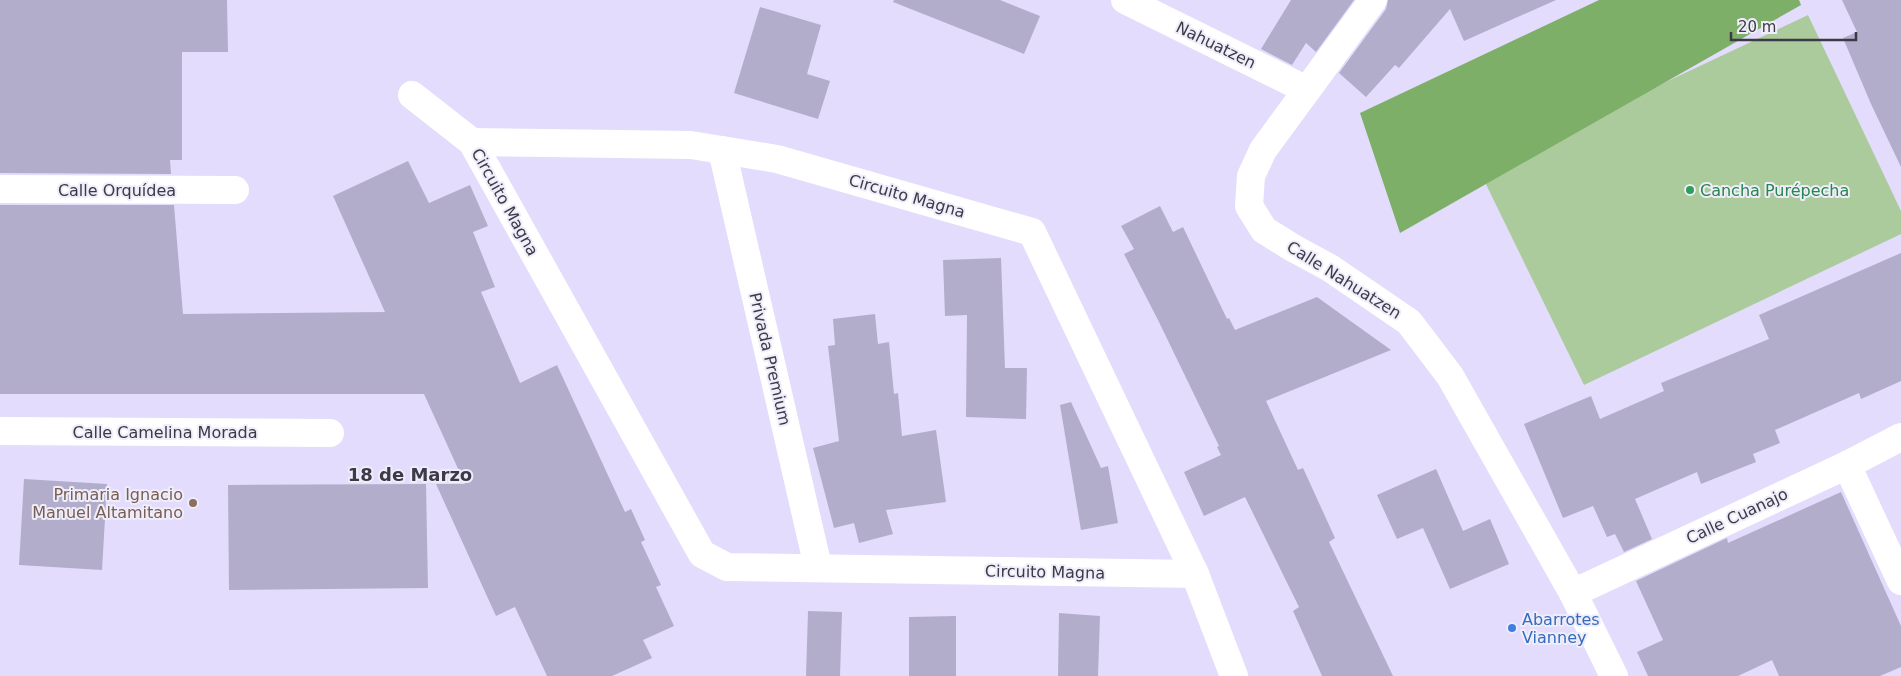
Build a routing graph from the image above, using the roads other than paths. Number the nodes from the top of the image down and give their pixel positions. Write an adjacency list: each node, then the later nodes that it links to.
1 (1125, 0): 3 (street, Nahuatzen)
2 (1373, 0): 3 (street, Calle Nahuatzen)
3 (1307, 90): 16 (street, Calle Nahuatzen)
4 (412, 95): 5 (street)
5 (472, 142): 6 (street, Circuito Magna); 13 (street, Circuito Magna)
6 (722, 150): 13 (street, Privada Premium); 14 (street, Circuito Magna)
7 (0, 189): 8 (street, Calle Orquídea)
8 (235, 190)
9 (0, 431): 10 (street, Calle Camelina Morada)
10 (330, 433)
11 (1901, 437): 12 (street, Calle Cuanajo)
12 (1847, 465): 15 (street); 16 (street, Calle Cuanajo)
13 (818, 567): 14 (street, Circuito Magna)
14 (1195, 574): 17 (street, Circuito Magna)
15 (1901, 581)
16 (1573, 593): 18 (street, Calle Nahuatzen)
17 (1234, 676)
18 (1614, 676)

